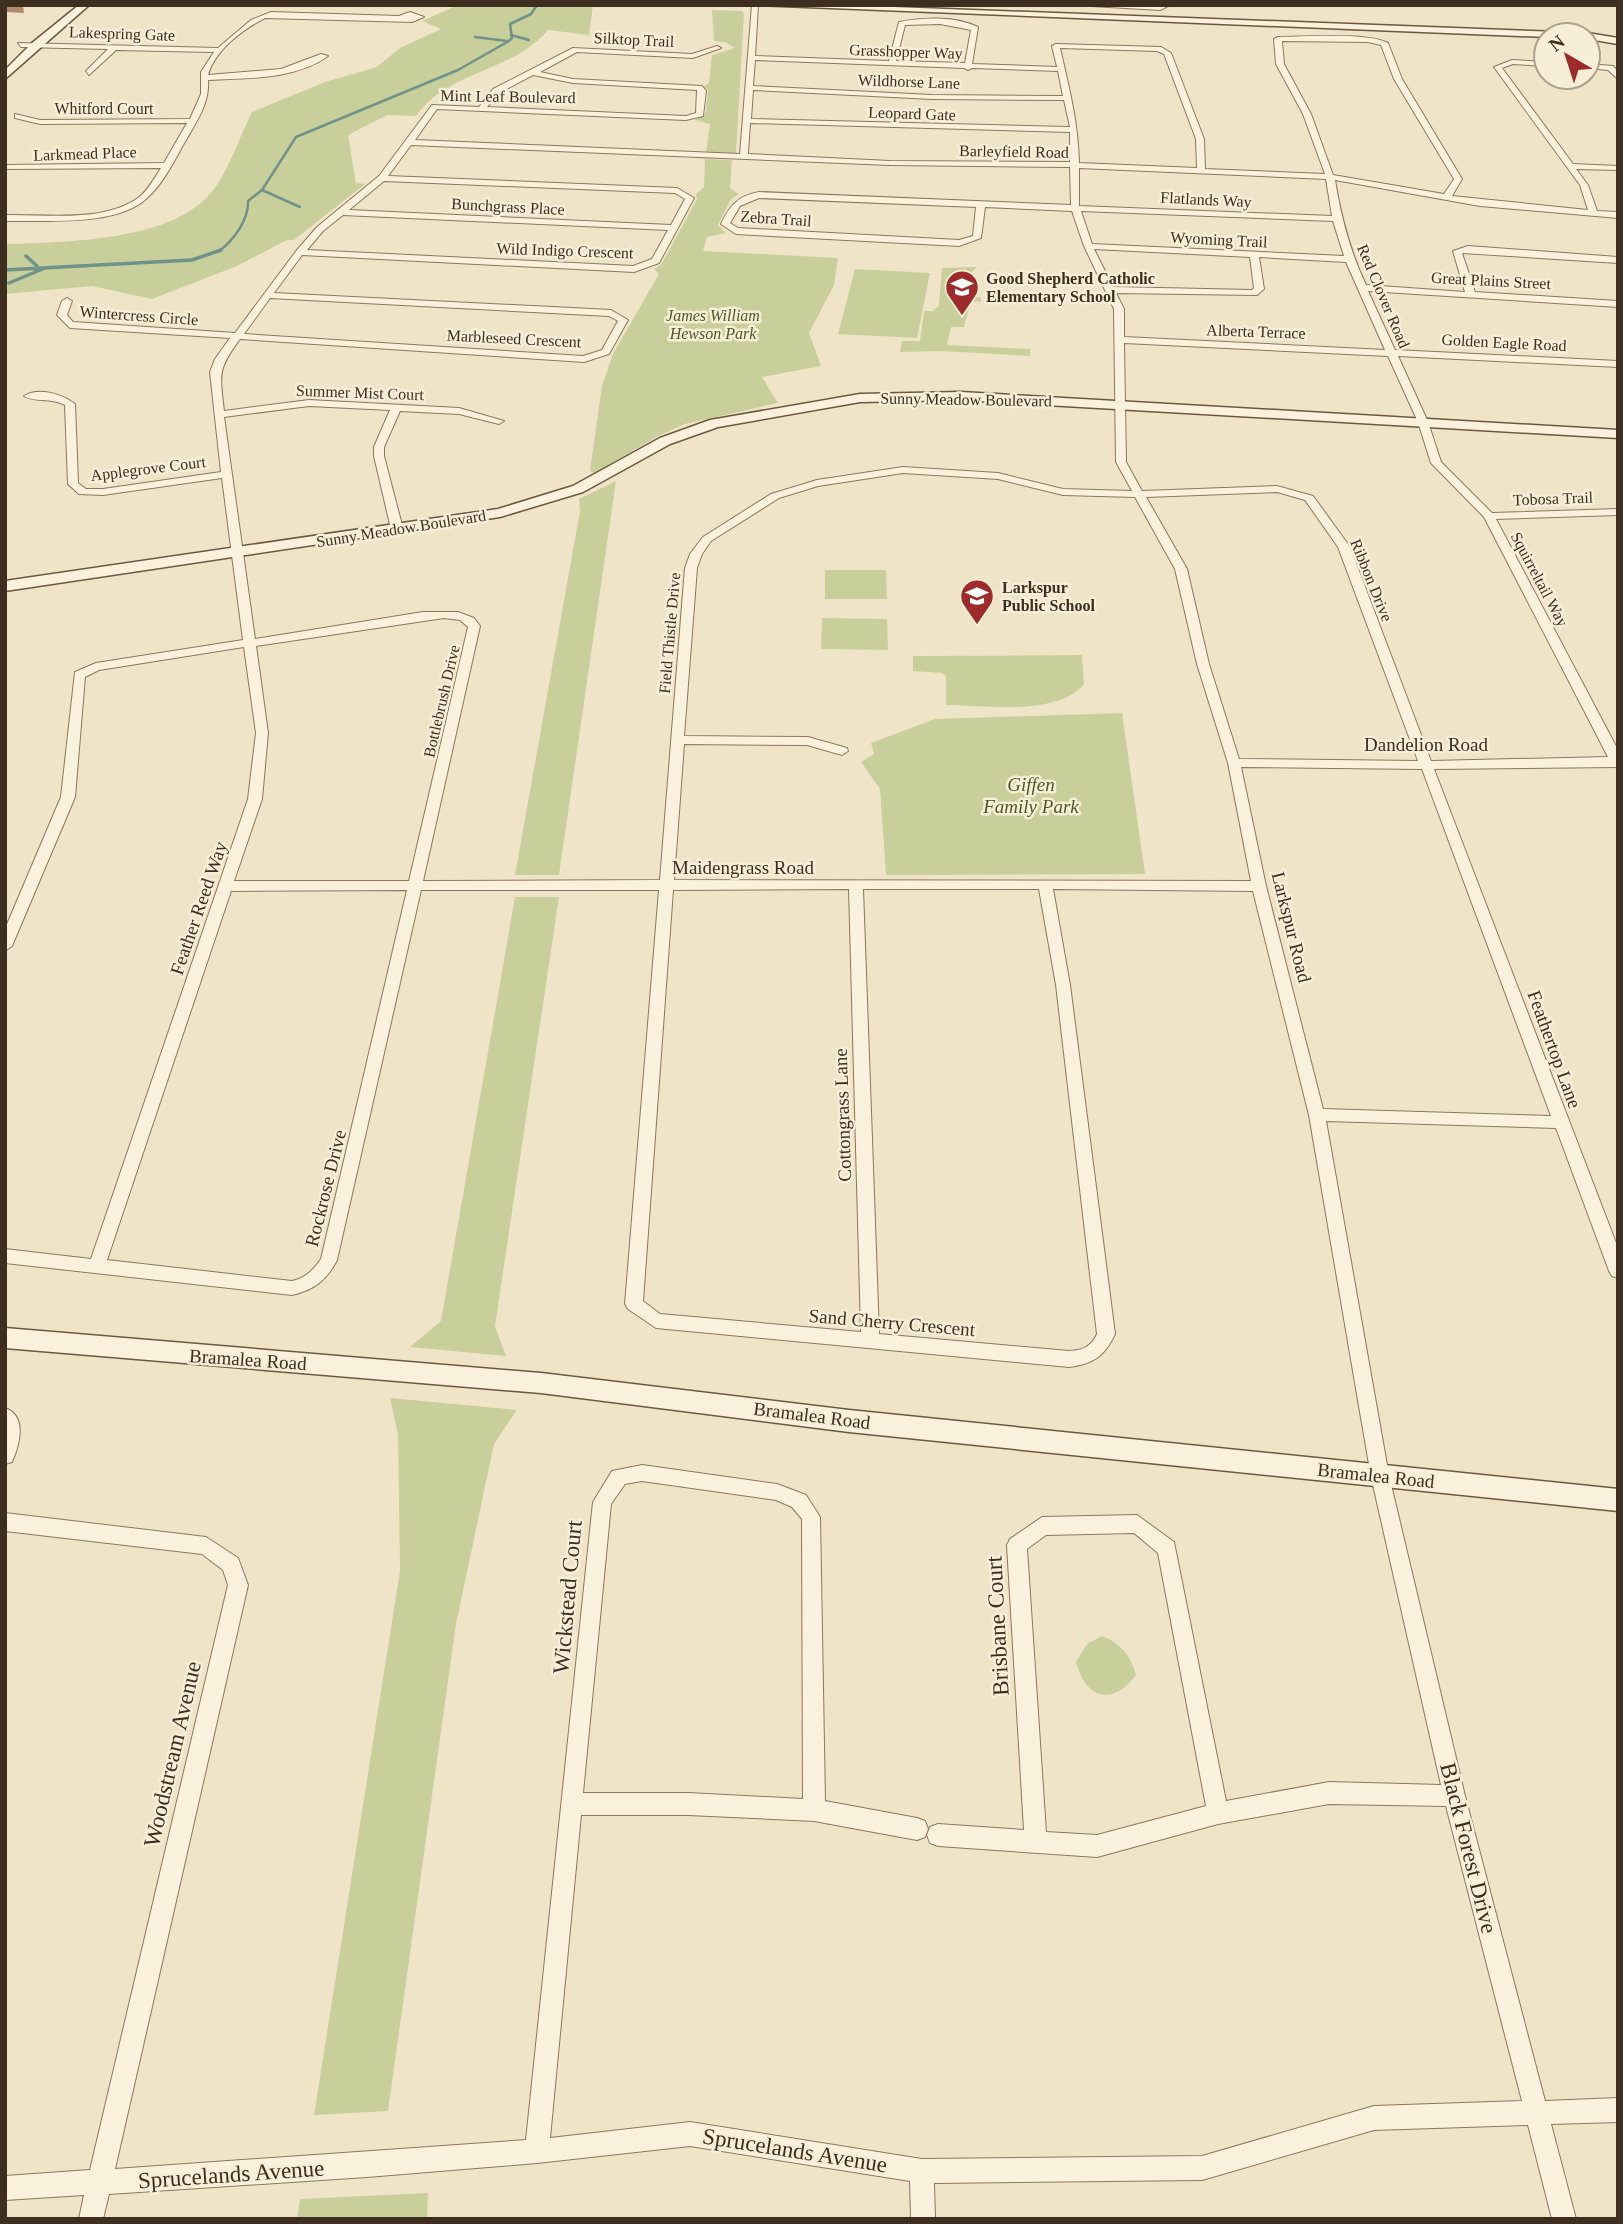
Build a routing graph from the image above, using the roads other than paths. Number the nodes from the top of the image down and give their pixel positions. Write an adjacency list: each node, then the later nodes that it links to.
1 (69, 5): 11 (main road)
2 (85, 5): 12 (main road)
3 (755, 5): 17 (street)
4 (760, 5): 8 (main road)
5 (833, 5): 8 (main road)
6 (1077, 5): 7 (street)
7 (1167, 5)
8 (912, 11): 10 (main road)
9 (400, 18): 15 (street)
10 (1532, 34)
11 (21, 45): 12 (street, Lakespring Gate); 18 (main road)
12 (35, 45): 13 (street, Lakespring Gate); 26 (main road)
13 (114, 47): 15 (street, Lakespring Gate); 25 (street)
14 (717, 48): 24 (street, Silktop Trail)
15 (222, 50): 28 (street)
16 (324, 56): 28 (street)
17 (750, 58): 20 (street, Grasshopper Way); 29 (street)
18 (5, 59)
19 (1532, 63): 40 (street)
20 (891, 64): 22 (street, Grasshopper Way); 22 (street)
21 (1602, 67): 27 (street)
22 (968, 68): 23 (street, Grasshopper Way)
23 (1060, 69): 30 (street, Larkspur Road); 43 (street)
24 (531, 72): 31 (street, Silktop Trail); 31 (street, Mint Leaf Boulevard)
25 (89, 73)
26 (5, 76)
27 (1618, 76)
28 (204, 78): 33 (street)
29 (749, 89): 30 (street, Wildhorse Lane); 34 (street)
30 (1069, 98): 35 (street, Larkspur Road)
31 (482, 108): 36 (street, Mint Leaf Boulevard)
32 (18, 116): 33 (street, Whitford Court)
33 (191, 121): 38 (street)
34 (748, 121): 35 (street, Leopard Gate); 37 (street)
35 (1074, 130): 39 (street, Larkspur Road)
36 (408, 142): 37 (street, Barleyfield Road); 45 (street, Mint Leaf Boulevard)
37 (744, 157): 39 (street, Barleyfield Road)
38 (166, 165): 41 (street, Larkmead Place); 52 (street)
39 (1076, 165): 43 (street, Barleyfield Road); 48 (street, Larkspur Road)
40 (1571, 166): 42 (street); 50 (street)
41 (5, 167)
42 (1618, 168)
43 (1201, 172): 44 (street, Barleyfield Road)
44 (1330, 177): 46 (street, Barleyfield Road); 46 (street, Red Clover Road); 53 (street, Red Clover Road)
45 (382, 178): 49 (street, Mint Leaf Boulevard); 54 (street, Wild Indigo Crescent)
46 (1447, 198): 50 (street, Barleyfield Road)
47 (981, 203): 47 (street, Zebra Trail); 48 (street, Zebra Trail)
48 (1075, 207): 53 (street, Flatlands Way); 55 (street, Larkspur Road)
49 (341, 212): 54 (street, Bunchgrass Place); 56 (street, Mint Leaf Boulevard)
50 (1593, 213): 51 (street, Barleyfield Road)
51 (1618, 215)
52 (5, 218)
53 (1337, 219): 58 (street, Red Clover Road)
54 (672, 229): 56 (street, Wild Indigo Crescent)
55 (1088, 246): 57 (street, Wyoming Trail); 61 (street, Larkspur Road)
56 (300, 251): 62 (street, Mint Leaf Boulevard)
57 (1254, 254): 58 (street, Wyoming Trail); 61 (street)
58 (1349, 259): 60 (street, Red Clover Road)
59 (1618, 260): 63 (street)
60 (1363, 288): 63 (street, Great Plains Street); 68 (street, Red Clover Road)
61 (1111, 290): 67 (street, Larkspur Road)
62 (269, 295): 66 (street, Mint Leaf Boulevard); 66 (street, Marbleseed Crescent)
63 (1472, 295): 65 (street, Great Plains Street)
64 (67, 301): 66 (street, Wintercress Circle)
65 (1618, 304)
66 (235, 338): 73 (street, Mint Leaf Boulevard)
67 (1122, 340): 68 (street, Alberta Terrace); 71 (street, Larkspur Road)
68 (1389, 351): 69 (street, Golden Eagle Road); 75 (street, Red Clover Road)
69 (1618, 364)
70 (30, 396): 77 (street, Applegrove Court)
71 (1120, 405): 75 (main road, Sunny Meadow Boulevard); 78 (street, Larkspur Road); 81 (main road, Sunny Meadow Boulevard)
72 (396, 408): 73 (street, Summer Mist Court); 74 (street, Summer Mist Court); 81 (street)
73 (219, 415): 77 (street, Mint Leaf Boulevard)
74 (499, 421)
75 (1423, 422): 76 (main road, Sunny Meadow Boulevard); 80 (street, Squirreltail Way)
76 (1618, 433)
77 (226, 474): 82 (street, Mint Leaf Boulevard)
78 (1136, 494): 85 (street, Field Thistle Drive); 88 (street, Larkspur Road); 89 (street, Ribbon Drive)
79 (1618, 512): 80 (street, Tobosa Trail)
80 (1489, 516): 87 (street, Squirreltail Way)
81 (397, 529): 82 (main road, Sunny Meadow Boulevard)
82 (237, 552): 83 (main road, Sunny Meadow Boulevard); 84 (street, Feather Reed Way)
83 (5, 586)
84 (250, 642): 90 (street, Feather Reed Way); 91 (street, Bottlebrush Drive); 96 (street)
85 (677, 740): 86 (street); 92 (street, Field Thistle Drive)
86 (842, 751)
87 (1617, 762): 89 (street, Dandelion Road)
88 (1234, 763): 89 (street, Dandelion Road); 95 (street, Larkspur Road)
89 (1426, 765): 98 (street, Feathertop Lane)
90 (227, 886): 91 (street, Maidengrass Road); 100 (street, Feather Reed Way)
91 (414, 886): 92 (street, Maidengrass Road); 100 (street, Rockrose Drive)
92 (665, 886): 93 (street, Maidengrass Road); 103 (street, Sand Cherry Crescent)
93 (856, 886): 94 (street, Maidengrass Road); 103 (street, Cottongrass Lane)
94 (1045, 886): 95 (street, Maidengrass Road); 103 (street, Sand Cherry Crescent)
95 (1259, 886): 97 (street, Larkspur Road)
96 (5, 946)
97 (1317, 1115): 98 (street, Feathertop Lane); 106 (street, Larkspur Road)
98 (1561, 1122): 101 (street)
99 (5, 1256): 100 (street, Rockrose Drive)
100 (97, 1265)
101 (1618, 1271)
102 (5, 1338): 106 (main road, Bramalea Road)
103 (870, 1342)
104 (5, 1416): 105 (street)
105 (5, 1456)
106 (1380, 1476): 107 (main road, Bramalea Road); 109 (street, Black Forest Drive)
107 (1618, 1500)
108 (5, 1522): 118 (street, Woodstream Avenue)
109 (1454, 1796): 112 (street); 115 (street, Black Forest Drive)
110 (574, 1804): 111 (street); 111 (street, Wickstead Court); 116 (street, Wickstead Court)
111 (814, 1810): 113 (street)
112 (1218, 1813): 113 (street); 113 (street, Brisbane Court)
113 (1036, 1843)
114 (1618, 2110): 115 (street, Sprucelands Avenue)
115 (1536, 2111): 117 (street, Sprucelands Avenue); 122 (street, Black Forest Drive)
116 (537, 2151): 117 (street, Sprucelands Avenue); 118 (street, Sprucelands Avenue)
117 (922, 2171): 121 (street)
118 (100, 2183): 119 (street, Sprucelands Avenue); 120 (street, Woodstream Avenue)
119 (5, 2188)
120 (91, 2219)
121 (923, 2219)
122 (1564, 2219)

